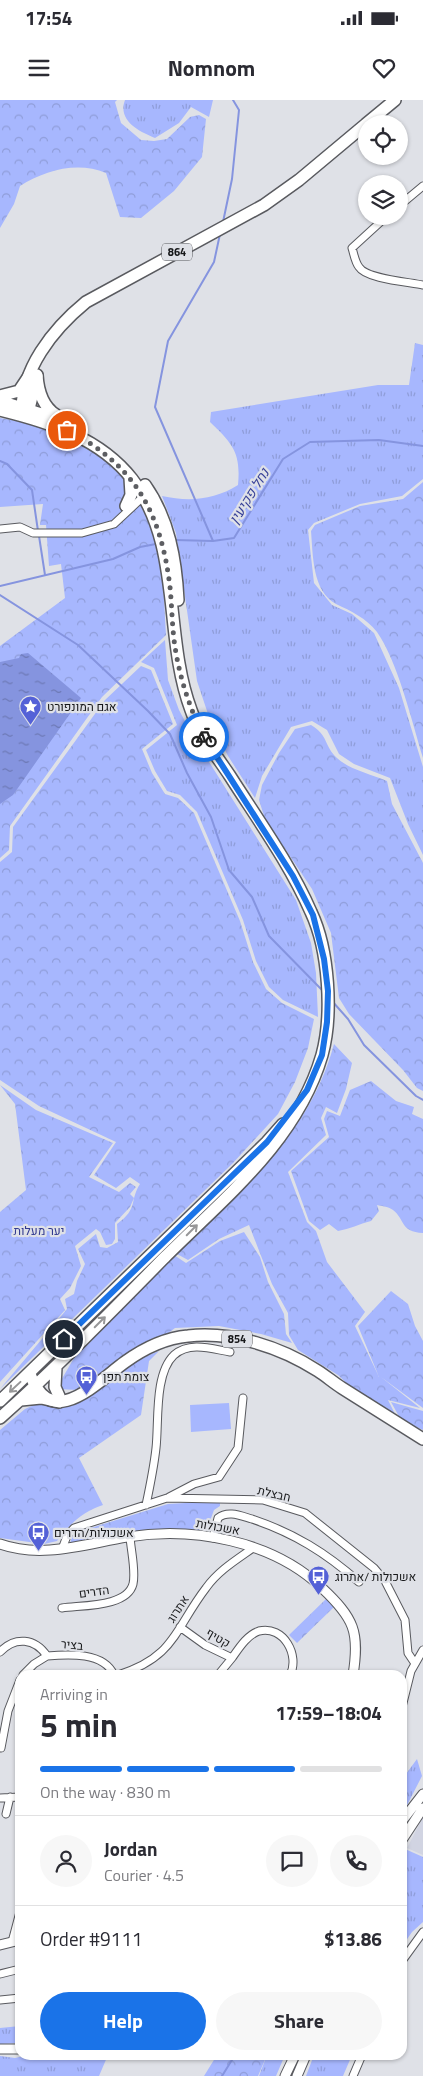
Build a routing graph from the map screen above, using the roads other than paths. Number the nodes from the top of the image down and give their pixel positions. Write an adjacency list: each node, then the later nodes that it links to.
1 (395, 100): 3 (main road, 864)
2 (402, 100): 4 (main road)
3 (377, 115)
4 (384, 115)
5 (358, 131): 11 (main road, 864)
6 (358, 137): 11 (main road, 864)
7 (423, 186): 8 (street)
8 (408, 198)
9 (377, 225): 10 (street)
10 (423, 285)
11 (34, 374): 12 (main road); 15 (main road, 864); 16 (main road)
12 (0, 396)
13 (0, 401): 15 (main road)
14 (0, 410): 15 (main road)
15 (24, 410): 16 (main road); 17 (main road)
16 (66, 422): 18 (main road)
17 (130, 476): 18 (main road); 19 (main road)
18 (144, 493): 19 (street); 20 (main road); 22 (main road)
19 (130, 506): 20 (main road); 21 (street)
20 (150, 510): 22 (main road)
21 (0, 528)
22 (182, 679): 23 (main road)
23 (307, 1090): 25 (main road, one-way to 23); 26 (main road)
24 (230, 1352): 37 (street)
25 (56, 1367): 27 (main road); 29 (main road)
26 (30, 1374): 27 (main road); 30 (main road, one-way to 30)
27 (38, 1384): 29 (main road); 31 (main road)
28 (243, 1398): 36 (street)
29 (59, 1399): 31 (main road); 32 (main road, 854)
30 (0, 1401)
31 (19, 1401): 33 (main road)
32 (382, 1414): 34 (main road, 854); 35 (main road, 854)
33 (0, 1418)
34 (423, 1434)
35 (423, 1439)
36 (167, 1498): 37 (street, חבצלת); 50 (street, חבצלת)
37 (146, 1505): 42 (street, חבצלת)
38 (130, 1537): 39 (street, אשכולות); 42 (street, אשכולות); 44 (street, הדרים)
39 (213, 1538): 41 (street, אשכולות); 43 (street)
40 (0, 1544): 42 (street, אשכולות)
41 (253, 1548): 45 (street, אתרוג); 56 (street, אשכולות)
42 (62, 1549)
43 (359, 1582)
44 (62, 1608)
45 (180, 1626): 49 (street, קטיף); 53 (street, אתרוג)
46 (423, 1651): 50 (street)
47 (0, 1652): 48 (street, בציר)
48 (47, 1656): 51 (street); 52 (street, בציר)
49 (232, 1658): 54 (street); 55 (street, קטיף)
50 (414, 1662): 57 (street)
51 (28, 1670)
52 (112, 1670)
53 (130, 1670)
54 (222, 1670)
55 (291, 1670)
56 (352, 1670)
57 (407, 1688)
58 (15, 1693): 59 (street)
59 (1, 1748)
60 (423, 1794): 66 (street)
61 (15, 1796): 62 (street)
62 (10, 1797): 63 (street); 65 (street)
63 (0, 1798)
64 (423, 1808): 67 (street)
65 (6, 1814)
66 (407, 1815)
67 (407, 1832)
68 (423, 1932): 71 (street)
69 (15, 1941): 70 (street)
70 (0, 1945)
71 (407, 1954)
72 (15, 1970): 73 (street)
73 (0, 1974)
74 (15, 1998): 75 (street)
75 (0, 2000)
76 (0, 2049): 77 (street)
77 (15, 2049)
78 (293, 2060): 81 (street)
79 (304, 2060): 82 (street)
80 (360, 2060): 83 (street)
81 (285, 2076)
82 (297, 2076)
83 (353, 2076)

